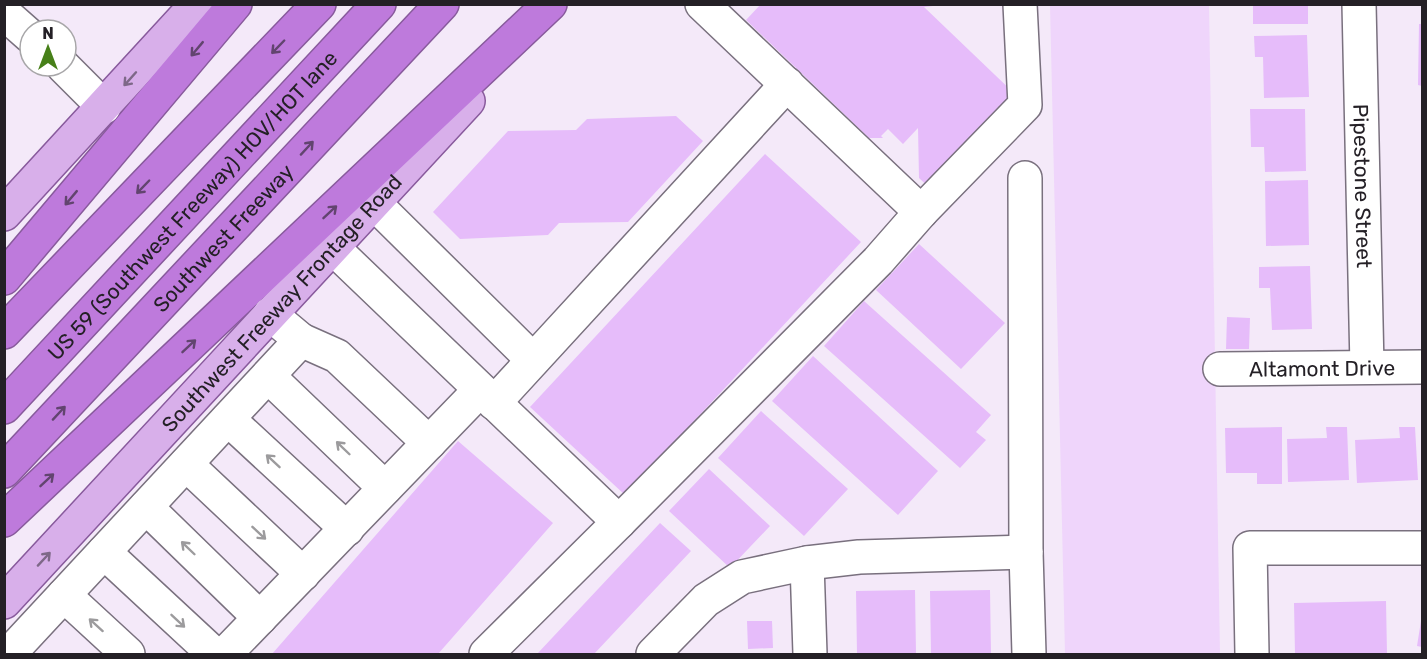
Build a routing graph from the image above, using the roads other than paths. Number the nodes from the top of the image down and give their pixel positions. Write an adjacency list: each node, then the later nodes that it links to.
1 (197, 4): 15 (main road, one-way to 15)
2 (235, 4): 21 (highway, one-way to 21)
3 (319, 4): 23 (highway, one-way to 23)
4 (379, 4): 31 (highway, US 59 (Southwest Freeway) HOV/HOT lane)
5 (442, 4): 36 (highway, Southwest Freeway, one-way to 5)
6 (550, 4): 39 (highway, one-way to 6)
7 (557, 4): 17 (main road, Southwest Freeway Frontage Road)
8 (702, 4): 14 (street)
9 (1020, 4): 18 (street)
10 (1359, 4): 26 (street, Pipestone Street)
11 (4, 13): 12 (street)
12 (18, 25)
13 (75, 78): 15 (street)
14 (787, 84): 18 (street); 25 (street)
15 (104, 107): 19 (main road)
16 (1025, 178): 44 (street)
17 (373, 202): 20 (main road, Southwest Freeway Frontage Road); 25 (street)
18 (921, 212): 40 (street)
19 (4, 214)
20 (332, 247): 22 (main road, Southwest Freeway Frontage Road); 30 (street)
21 (4, 279)
22 (270, 314): 24 (street); 32 (main road, Southwest Freeway Frontage Road)
23 (4, 332)
24 (301, 340): 29 (street); 34 (street)
25 (533, 360): 30 (street)
26 (1366, 367): 27 (street, Altamont Drive); 28 (street, Altamont Drive)
27 (1422, 367)
28 (1220, 369)
29 (268, 376): 33 (street); 37 (street, one-way to 29)
30 (487, 396): 34 (street); 40 (street)
31 (4, 407)
32 (177, 414): 35 (street); 48 (main road, Southwest Freeway Frontage Road, one-way to 32)
33 (228, 419): 35 (street); 41 (street, one-way to 33)
34 (429, 443): 37 (street)
35 (196, 454): 38 (street); 46 (street, one-way to 46)
36 (4, 471)
37 (385, 489): 41 (street)
38 (146, 507): 43 (street); 49 (street, one-way to 38)
39 (4, 520)
40 (619, 522): 54 (street)
41 (346, 529): 46 (street)
42 (1422, 549): 58 (street)
43 (104, 552): 47 (street); 52 (street, one-way to 52)
44 (1026, 552): 45 (street); 57 (street)
45 (807, 563): 55 (street); 56 (street)
46 (303, 574): 49 (street)
47 (64, 596): 50 (street); 51 (street, one-way to 47)
48 (4, 602)
49 (260, 618): 53 (street)
50 (21, 650)
51 (128, 654)
52 (213, 654)
53 (225, 654)
54 (486, 654)
55 (653, 654)
56 (810, 654)
57 (1029, 654)
58 (1252, 654)

